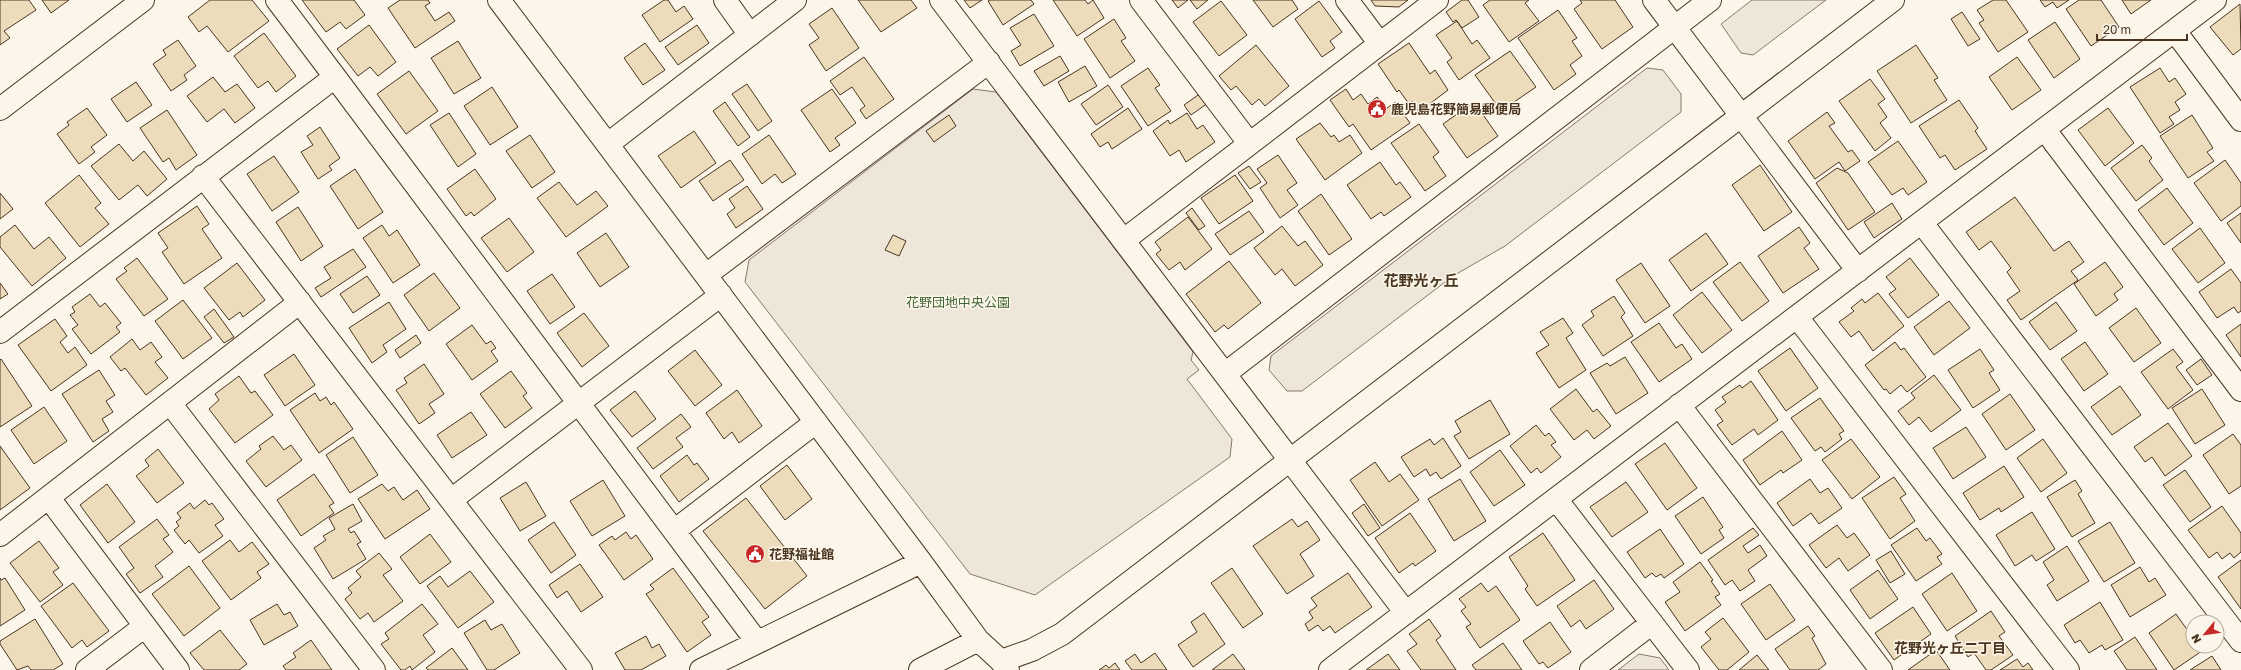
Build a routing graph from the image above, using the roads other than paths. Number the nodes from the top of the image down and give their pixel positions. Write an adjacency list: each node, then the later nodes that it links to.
1 (143, 0): 20 (street)
2 (277, 0): 19 (street)
3 (499, 0): 25 (street)
4 (724, 0): 16 (street)
5 (795, 0): 16 (street)
6 (942, 0): 18 (street)
7 (1142, 0): 24 (street)
8 (1347, 0): 17 (street)
9 (1437, 0): 17 (street)
10 (1654, 0): 14 (street)
11 (1710, 0): 14 (street)
12 (1894, 0): 21 (street)
13 (2215, 0): 15 (street)
14 (1675, 27): 21 (street); 35 (street)
15 (2175, 31): 22 (street); 23 (street)
16 (750, 35): 25 (street)
17 (1380, 44): 24 (street)
18 (989, 62): 28 (street); 30 (street)
19 (335, 77): 26 (street); 38 (street)
20 (0, 109)
21 (1741, 116): 29 (street); 41 (street)
22 (2241, 120)
23 (2045, 130): 27 (street); 36 (street)
24 (1249, 143): 28 (street)
25 (608, 144): 30 (street)
26 (203, 176): 32 (street); 34 (street)
27 (1922, 223): 29 (street); 52 (street)
28 (1124, 240): 35 (street)
29 (1858, 271): 33 (street)
30 (706, 275): 31 (street)
31 (721, 295): 38 (street); 40 (street)
32 (300, 302): 37 (street); 44 (street)
33 (1797, 317): 39 (street); 65 (street)
34 (0, 332)
35 (1226, 373): 41 (street)
36 (2241, 390)
37 (170, 403): 42 (street); 57 (street)
38 (579, 404): 44 (street); 45 (street)
39 (1679, 406): 43 (street); 64 (street)
40 (816, 422): 45 (street); 47 (street)
41 (1292, 461): 48 (street); 54 (street)
42 (49, 498): 46 (street); 50 (street)
43 (1556, 499): 48 (street); 49 (street)
44 (451, 500): 58 (street)
45 (674, 531): 53 (street)
46 (0, 535)
47 (921, 562): 51 (street); 53 (street)
48 (1406, 613): 61 (street)
49 (1652, 623): 62 (street); 63 (street)
50 (145, 626): 55 (street); 56 (street)
51 (978, 640): 54 (street); 60 (street)
52 (2241, 641)
53 (757, 642): 59 (street)
54 (1005, 665)
55 (87, 670)
56 (178, 670)
57 (374, 670)
58 (581, 670)
59 (700, 670)
60 (920, 670)
61 (1330, 670)
62 (1591, 670)
63 (1688, 670)
64 (1881, 670)
65 (2068, 670)

